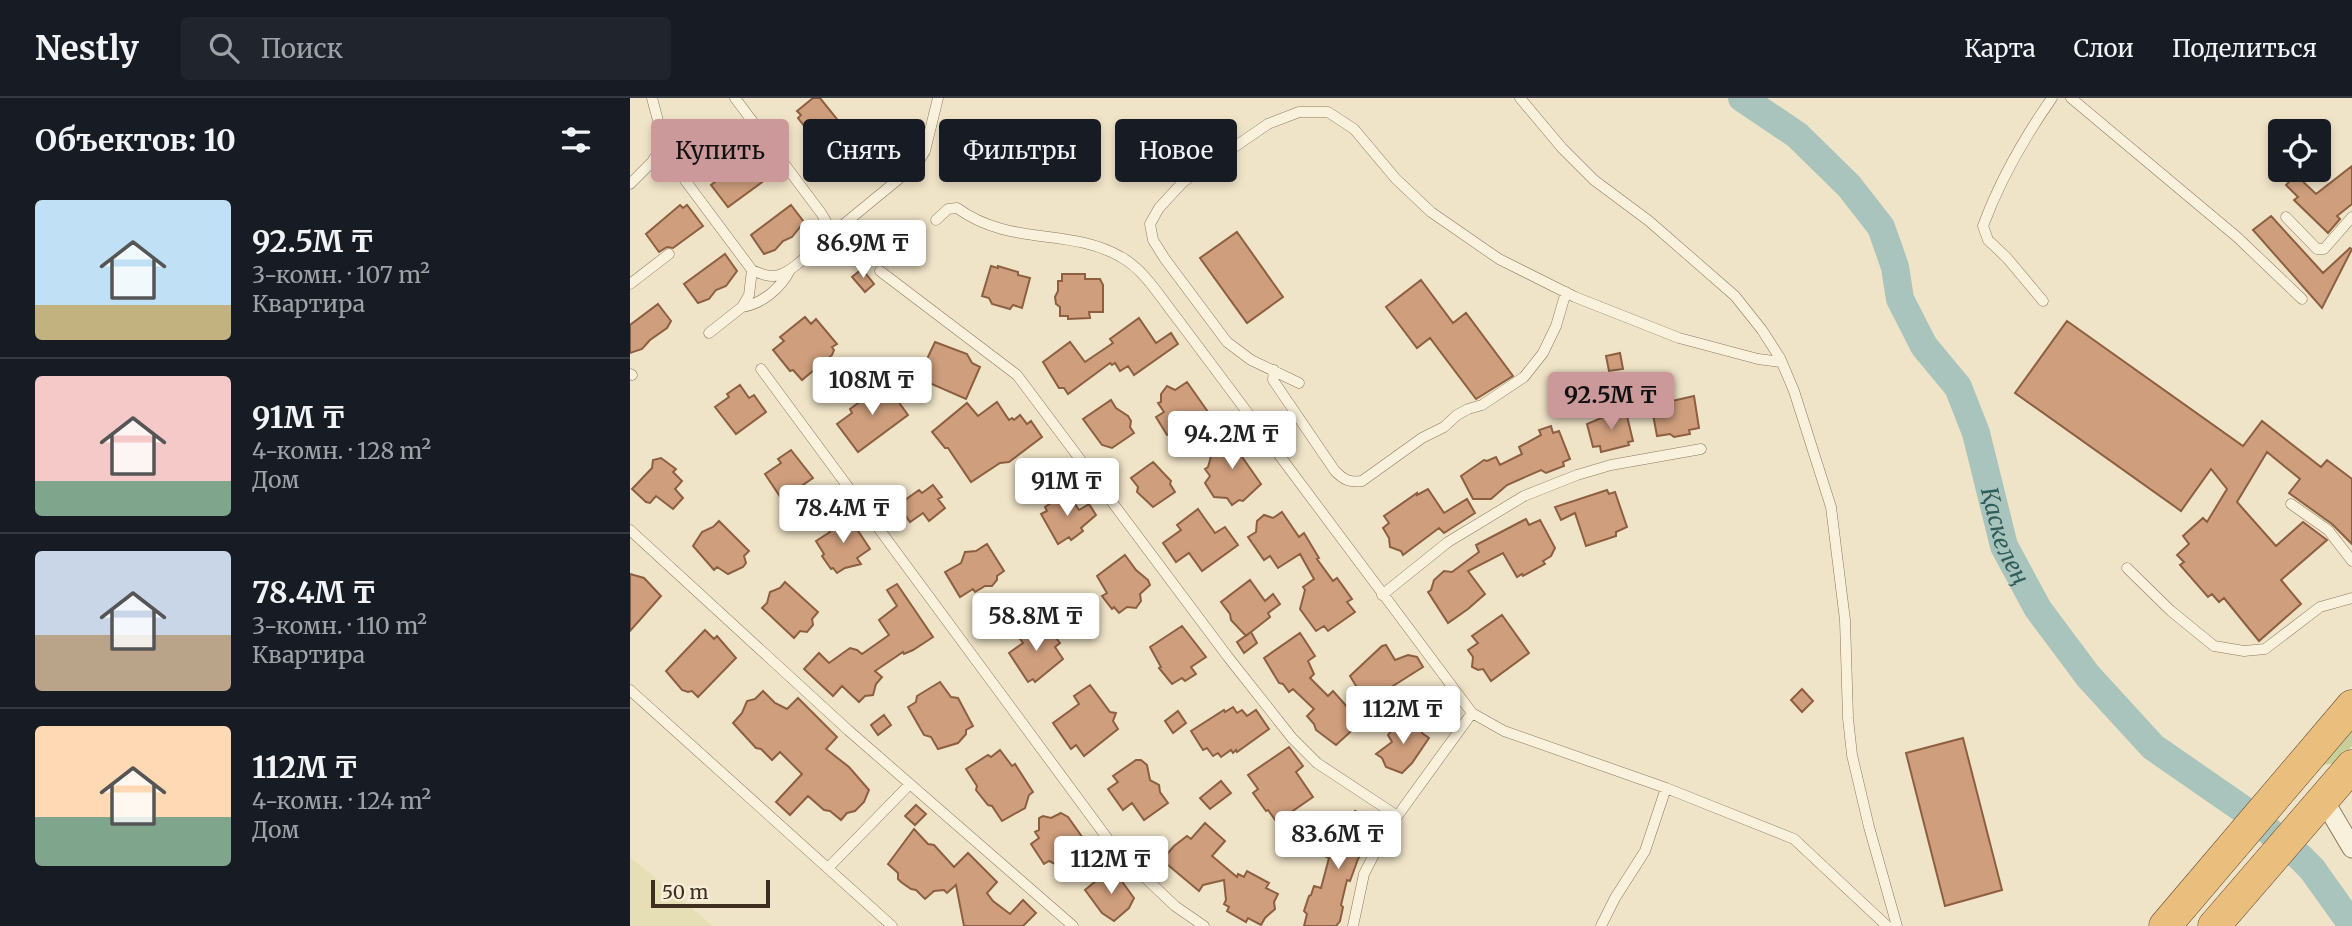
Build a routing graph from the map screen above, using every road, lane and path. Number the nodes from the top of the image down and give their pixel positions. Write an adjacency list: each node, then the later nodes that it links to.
1 (652, 98): 7 (lane)
2 (735, 98): 14 (lane)
3 (938, 98): 14 (lane)
4 (1520, 98): 25 (lane)
5 (2052, 98): 22 (lane)
6 (2071, 98): 21 (lane)
7 (658, 119)
8 (651, 163): 10 (lane)
9 (686, 182): 17 (lane)
10 (630, 184)
11 (2286, 217): 12 (lane)
12 (2352, 217)
13 (936, 220): 34 (lane)
14 (833, 233): 16 (lane)
15 (669, 254): 19 (lane)
16 (790, 269): 17 (lane); 23 (lane)
17 (752, 270): 23 (lane)
18 (880, 271): 43 (lane)
19 (630, 284)
20 (1566, 292): 25 (lane); 27 (lane); 27 (lane)
21 (2302, 299)
22 (2043, 301)
23 (742, 307): 24 (lane)
24 (709, 332)
25 (1781, 362): 52 (lane)
26 (761, 369): 48 (lane)
27 (1274, 370): 28 (lane)
28 (1299, 383)
29 (1701, 449): 34 (lane)
30 (2291, 504): 32 (lane)
31 (630, 530): 40 (lane)
32 (2352, 561)
33 (2127, 568): 35 (lane)
34 (1381, 595): 38 (lane)
35 (2352, 598)
36 (630, 690): 45 (lane)
37 (2352, 706): 53 (highway)
38 (1472, 713): 41 (lane); 43 (lane)
39 (2352, 766): 42 (highway)
40 (910, 784): 45 (lane); 47 (lane)
41 (1666, 788): 50 (lane); 51 (lane)
42 (2323, 799): 44 (street); 54 (highway)
43 (1396, 815): 49 (lane)
44 (2352, 848)
45 (828, 868): 46 (lane)
46 (892, 926)
47 (1073, 926)
48 (1204, 926)
49 (1353, 926)
50 (1601, 926)
51 (1888, 926)
52 (1897, 926)
53 (2165, 926)
54 (2214, 926)

